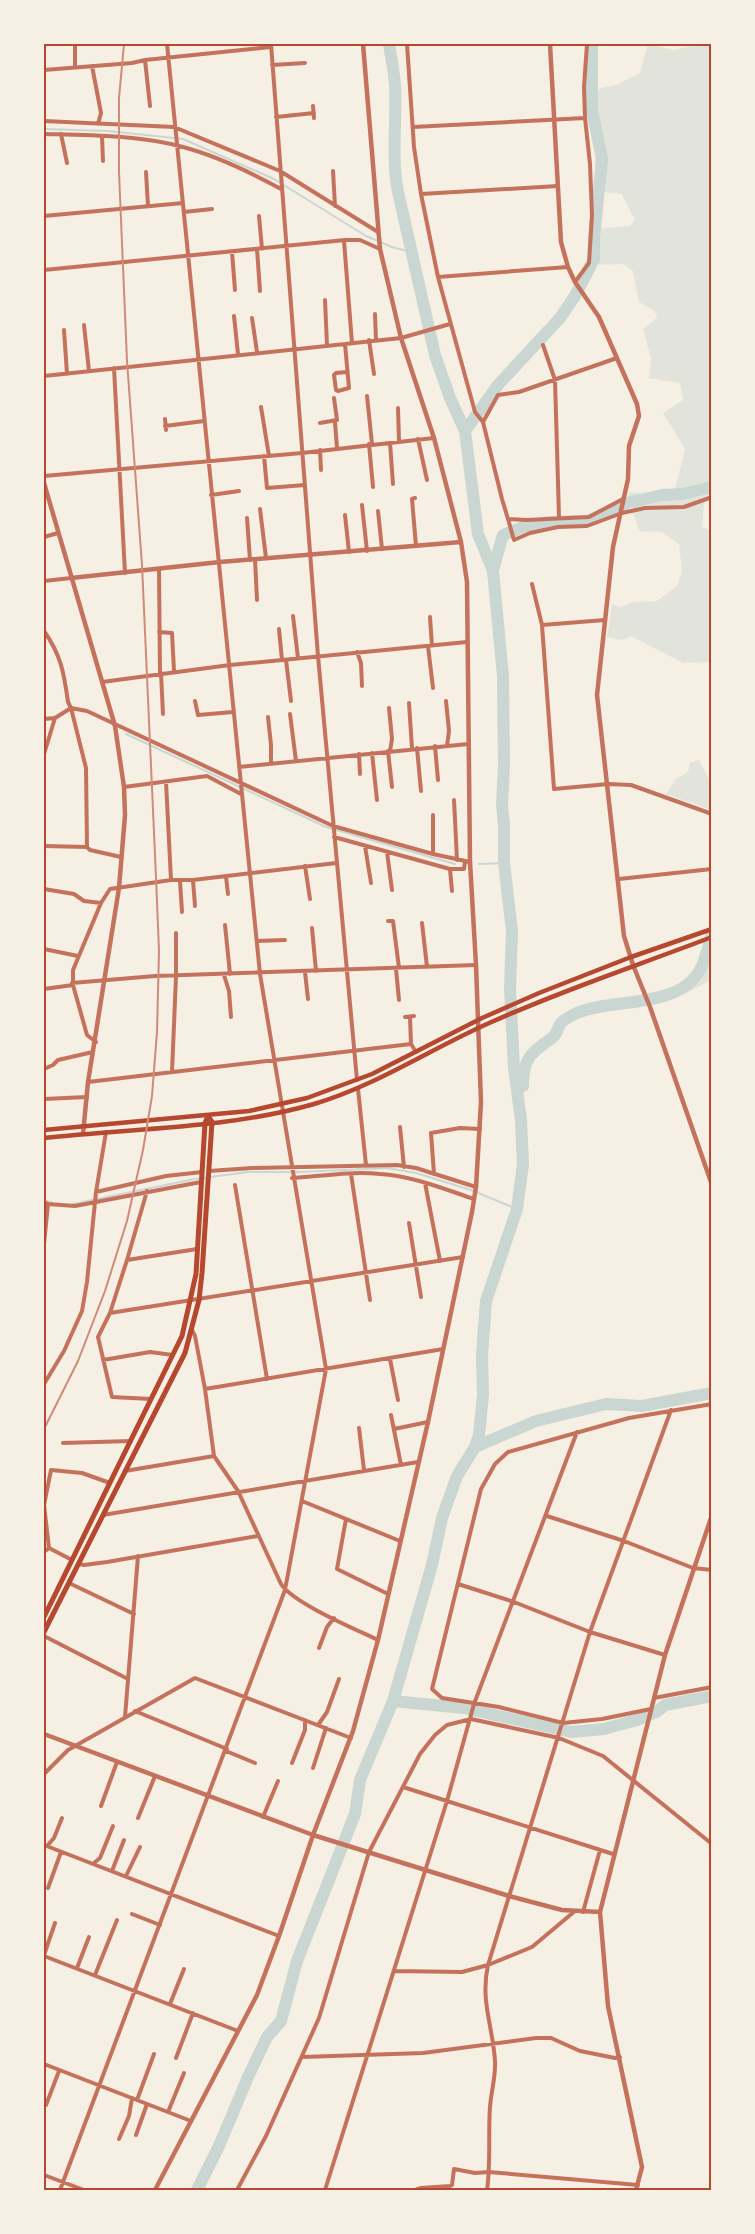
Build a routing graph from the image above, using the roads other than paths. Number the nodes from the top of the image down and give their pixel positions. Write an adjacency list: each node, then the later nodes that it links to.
1 (75, 44): 13 (street)
2 (167, 44): 8 (street)
3 (363, 44): 43 (street)
4 (407, 44): 23 (street)
5 (550, 44): 19 (street)
6 (587, 44): 18 (street)
7 (271, 45): 8 (street); 11 (street)
8 (168, 57): 9 (street); 22 (street)
9 (145, 60): 12 (street); 15 (street)
10 (305, 63): 11 (street)
11 (272, 65): 17 (street)
12 (92, 66): 13 (street); 21 (street)
13 (75, 67): 14 (street)
14 (44, 70)
15 (150, 106)
16 (313, 106): 17 (street)
17 (276, 117): 30 (street)
18 (585, 118): 19 (street); 53 (street)
19 (554, 119): 23 (street); 33 (street)
20 (44, 121): 21 (street)
21 (98, 124): 22 (street)
22 (174, 127): 27 (street); 30 (street)
23 (413, 127): 35 (street)
24 (44, 134): 25 (street)
25 (61, 134): 26 (street); 29 (street)
26 (102, 136): 27 (street); 28 (street)
27 (176, 144): 34 (street); 36 (street)
28 (103, 161)
29 (67, 163)
30 (280, 171): 34 (street); 38 (street)
31 (333, 171): 38 (street)
32 (146, 172): 37 (street)
33 (558, 186): 35 (street); 50 (street)
34 (281, 187): 45 (street)
35 (421, 194): 52 (street)
36 (183, 203): 37 (street); 40 (street)
37 (148, 206): 41 (street)
38 (335, 206): 43 (street)
39 (212, 209): 40 (street)
40 (184, 212): 49 (street)
41 (44, 216)
42 (259, 216): 47 (street)
43 (378, 234): 46 (street)
44 (344, 240): 45 (street); 46 (street); 66 (street)
45 (286, 247): 47 (street); 70 (street)
46 (380, 247): 63 (street)
47 (259, 249): 48 (street); 55 (street)
48 (232, 252): 49 (street); 54 (street)
49 (189, 255): 51 (street); 73 (street)
50 (568, 267): 52 (street); 53 (street)
51 (44, 270)
52 (438, 277): 61 (street)
53 (575, 282): 74 (street)
54 (235, 290)
55 (260, 291)
56 (325, 300): 68 (street)
57 (375, 314): 65 (street)
58 (234, 316): 72 (street)
59 (252, 318): 71 (street)
60 (84, 325): 76 (street)
61 (448, 325): 63 (street); 89 (street)
62 (64, 330): 78 (street)
63 (403, 338): 65 (street); 91 (street)
64 (369, 340): 65 (street); 66 (street); 79 (street)
65 (376, 340)
66 (352, 343): 67 (street)
67 (345, 344): 68 (street); 77 (street)
68 (327, 345): 70 (street)
69 (543, 345): 81 (street)
70 (294, 349): 71 (street); 98 (street)
71 (257, 352): 72 (street)
72 (238, 354): 73 (street)
73 (199, 358): 75 (street); 87 (street)
74 (617, 358): 81 (street); 113 (street)
75 (114, 369): 76 (street); 101 (street)
76 (89, 371): 78 (street)
77 (347, 372): 77 (street)
78 (67, 374): 80 (street)
79 (374, 374)
80 (44, 376)
81 (555, 380): 89 (street); 119 (street)
82 (367, 396): 95 (street)
83 (334, 398): 88 (street)
84 (261, 407): 99 (street)
85 (398, 408): 93 (street)
86 (165, 419): 87 (street)
87 (204, 421): 100 (street)
88 (335, 422): 90 (street); 96 (street)
89 (483, 422): 121 (street)
90 (320, 423)
91 (434, 438): 92 (street); 124 (street)
92 (418, 439): 93 (street); 104 (street)
93 (399, 441): 94 (street)
94 (390, 443): 95 (street); 106 (street)
95 (370, 444): 96 (street); 108 (street)
96 (337, 448): 97 (street)
97 (320, 450): 98 (street); 102 (street)
98 (302, 453): 99 (street); 107 (street)
99 (266, 456): 100 (street); 107 (street)
100 (209, 462): 101 (street); 110 (street)
101 (119, 468): 103 (street); 134 (street)
102 (321, 470)
103 (44, 476)
104 (427, 480)
105 (44, 483): 122 (street)
106 (393, 484)
107 (305, 485): 129 (street)
108 (373, 487)
109 (240, 491): 110 (street)
110 (211, 495): 132 (street)
111 (711, 497): 117 (street)
112 (415, 498): 125 (street)
113 (623, 499): 117 (street); 119 (street)
114 (362, 505): 127 (street)
115 (260, 509): 130 (street)
116 (378, 511): 126 (street)
117 (622, 513): 121 (street); 141 (street)
118 (345, 515): 128 (street)
119 (559, 517): 121 (street)
120 (247, 518): 131 (street)
121 (508, 519)
122 (58, 533): 123 (street); 135 (street)
123 (44, 537)
124 (461, 542): 125 (street); 146 (street)
125 (416, 546): 126 (street)
126 (382, 549): 127 (street)
127 (367, 550): 128 (street)
128 (349, 552): 129 (street)
129 (311, 556): 130 (street); 149 (street)
130 (266, 558): 131 (street)
131 (252, 560): 132 (street); 138 (street)
132 (220, 562): 133 (street); 152 (street)
133 (159, 569): 134 (street); 145 (street)
134 (125, 573): 135 (street)
135 (71, 579): 136 (street); 155 (street)
136 (44, 581)
137 (532, 584): 142 (street)
138 (257, 600)
139 (293, 616): 150 (street)
140 (430, 617): 147 (street)
141 (604, 620): 142 (street); 187 (street)
142 (542, 625): 187 (street)
143 (279, 629): 151 (street)
144 (44, 631): 162 (street)
145 (159, 632): 153 (street); 154 (street)
146 (467, 642): 147 (street); 171 (street)
147 (430, 646): 148 (street); 157 (street)
148 (357, 652): 149 (street); 156 (street)
149 (318, 656): 150 (street); 179 (street)
150 (298, 658): 151 (street)
151 (284, 660): 152 (street); 158 (street)
152 (230, 665): 153 (street); 164 (street)
153 (174, 671): 154 (street)
154 (160, 673): 155 (street); 165 (street)
155 (101, 682): 170 (street)
156 (362, 686)
157 (434, 688)
158 (291, 700)
159 (446, 700): 173 (street)
160 (195, 701): 164 (street)
161 (409, 703): 174 (street)
162 (71, 708): 168 (street); 170 (street); 200 (street)
163 (388, 708): 175 (street)
164 (233, 712): 182 (street)
165 (163, 714)
166 (290, 714): 180 (street)
167 (268, 717): 181 (street)
168 (55, 718): 169 (street); 177 (street)
169 (44, 719)
170 (115, 726): 186 (street); 188 (street)
171 (468, 744): 173 (street); 205 (street)
172 (435, 746): 173 (street); 174 (street); 184 (street)
173 (447, 746)
174 (414, 748): 175 (street); 190 (street)
175 (389, 751): 176 (street); 189 (street)
176 (372, 753): 178 (street); 192 (street)
177 (44, 754)
178 (359, 754): 179 (street); 183 (street)
179 (327, 757): 180 (street); 196 (street)
180 (296, 761): 181 (street)
181 (271, 764): 182 (street)
182 (239, 767): 186 (street)
183 (360, 774)
184 (438, 780)
185 (166, 782): 188 (street); 191 (street); 213 (street)
186 (241, 783): 191 (street); 196 (street)
187 (608, 784): 194 (street); 212 (street)
188 (124, 787): 203 (street)
189 (392, 787)
190 (421, 790)
191 (242, 793): 210 (street)
192 (377, 800)
193 (454, 800): 204 (street)
194 (711, 814)
195 (433, 815): 202 (street)
196 (333, 827): 197 (street); 202 (street)
197 (334, 836): 199 (street); 206 (street)
198 (44, 846): 200 (street)
199 (365, 846): 201 (street); 216 (street)
200 (87, 847): 203 (street)
201 (387, 852): 208 (street); 219 (street)
202 (433, 854): 204 (street)
203 (121, 856): 217 (street)
204 (457, 860): 205 (street)
205 (468, 861): 208 (street); 238 (street)
206 (336, 863): 207 (street); 242 (street)
207 (305, 866): 210 (street); 222 (street)
208 (450, 869): 220 (street)
209 (711, 869): 212 (street)
210 (250, 874): 211 (street); 234 (street)
211 (226, 877): 214 (street); 221 (street)
212 (619, 879): 237 (street)
213 (171, 880): 215 (street); 217 (street)
214 (193, 880): 215 (street); 224 (street)
215 (180, 881): 225 (street)
216 (370, 883)
217 (119, 888): 223 (street); 249 (street)
218 (44, 889): 223 (street)
219 (392, 890)
220 (452, 891)
221 (228, 894)
222 (310, 899)
223 (101, 903): 236 (street)
224 (195, 906)
225 (182, 912)
226 (388, 921): 241 (street)
227 (422, 923): 240 (street)
228 (225, 925): 245 (street)
229 (312, 928): 243 (street)
230 (711, 929): 237 (main road)
231 (176, 933): 248 (street)
232 (711, 937): 239 (main road)
233 (285, 940): 234 (street)
234 (257, 941): 246 (street)
235 (44, 949): 236 (street)
236 (78, 956): 250 (street)
237 (631, 957): 239 (street); 256 (main road)
238 (476, 965): 240 (street); 256 (street)
239 (633, 965): 257 (main road); 292 (street)
240 (427, 967): 241 (street)
241 (398, 969): 242 (street); 253 (street)
242 (347, 970): 243 (street); 260 (street)
243 (316, 971): 244 (street)
244 (305, 972): 246 (street); 252 (street)
245 (230, 974): 246 (street); 247 (street)
246 (260, 974): 263 (street)
247 (224, 975): 248 (street); 254 (street)
248 (176, 977): 249 (street); 265 (street)
249 (105, 979): 250 (street); 258 (street)
250 (73, 984): 251 (street); 258 (street)
251 (44, 989)
252 (308, 999)
253 (399, 1000)
254 (231, 1017)
255 (409, 1017): 259 (street)
256 (480, 1020): 257 (street); 262 (main road)
257 (481, 1027): 268 (main road); 277 (street)
258 (96, 1042): 261 (street)
259 (411, 1044): 260 (street); 262 (street)
260 (355, 1050): 263 (street); 266 (street)
261 (93, 1052): 264 (street); 267 (street)
262 (417, 1052): 266 (main road)
263 (274, 1059): 265 (street); 271 (street)
264 (44, 1069)
265 (172, 1072): 267 (street)
266 (357, 1080): 271 (main road)
267 (88, 1082): 269 (street)
268 (358, 1089): 272 (main road); 282 (street)
269 (87, 1097): 270 (street); 275 (street)
270 (44, 1099)
271 (282, 1103): 272 (street); 273 (main road)
272 (284, 1111): 274 (main road); 283 (street)
273 (208, 1116): 274 (main road); 275 (main road)
274 (208, 1123): 279 (main road); 285 (main road)
275 (83, 1125): 278 (main road); 280 (street)
276 (400, 1127): 284 (street)
277 (480, 1129): 287 (street); 295 (street)
278 (44, 1130)
279 (106, 1132): 280 (main road); 294 (street)
280 (83, 1134): 281 (main road)
281 (44, 1138)
282 (366, 1165): 283 (street); 284 (street)
283 (292, 1167): 285 (street); 288 (street)
284 (404, 1167): 287 (street)
285 (206, 1171): 289 (main road); 294 (street); 310 (main road)
286 (351, 1174): 288 (street); 290 (street); 305 (street)
287 (434, 1174): 295 (street)
288 (292, 1178): 306 (street)
289 (201, 1182): 293 (street); 300 (main road)
290 (425, 1183): 295 (street); 303 (street)
291 (235, 1185): 307 (street)
292 (711, 1185)
293 (147, 1191): 296 (street); 302 (street)
294 (96, 1192): 296 (street)
295 (475, 1192): 301 (street)
296 (95, 1202): 297 (street); 320 (street)
297 (46, 1203): 299 (street)
298 (409, 1223): 304 (street)
299 (44, 1244)
300 (197, 1249): 302 (street); 309 (main road)
301 (463, 1257): 303 (street); 314 (street)
302 (127, 1260): 312 (street)
303 (440, 1260): 304 (street)
304 (416, 1264): 305 (street); 308 (street)
305 (366, 1273): 306 (street); 311 (street)
306 (311, 1280): 307 (street); 318 (street)
307 (252, 1289): 310 (street); 319 (street)
308 (422, 1297)
309 (191, 1300): 310 (street); 312 (street); 315 (main road)
310 (199, 1300): 313 (main road)
311 (370, 1300)
312 (110, 1313): 317 (street)
313 (192, 1330): 321 (street); 337 (main road)
314 (443, 1349): 316 (street); 327 (street)
315 (174, 1355): 317 (street); 322 (main road)
316 (390, 1359): 318 (street); 323 (street)
317 (103, 1360): 322 (street)
318 (326, 1369): 319 (street); 338 (street)
319 (267, 1379): 321 (street)
320 (44, 1384)
321 (205, 1389): 333 (street)
322 (152, 1400): 331 (main road)
323 (398, 1400)
324 (711, 1404): 325 (street)
325 (671, 1410): 330 (street); 349 (street)
326 (391, 1415): 329 (street)
327 (428, 1422): 329 (street); 334 (street)
328 (359, 1428): 336 (street)
329 (394, 1429): 335 (street)
330 (578, 1432): 345 (street); 357 (street)
331 (131, 1441): 332 (street); 339 (main road)
332 (63, 1443)
333 (214, 1456): 337 (street); 340 (street)
334 (418, 1462): 335 (street); 348 (street)
335 (401, 1465): 336 (street)
336 (364, 1470): 338 (street)
337 (124, 1472): 343 (main road)
338 (306, 1481): 340 (street); 341 (street)
339 (110, 1483): 342 (street); 353 (main road)
340 (238, 1491): 343 (street); 347 (street)
341 (302, 1501): 346 (street); 358 (street)
342 (44, 1505): 350 (street)
343 (103, 1515): 353 (main road)
344 (711, 1515): 354 (street)
345 (547, 1516): 349 (street); 360 (street)
346 (346, 1519): 348 (street); 359 (street)
347 (258, 1536): 352 (street); 358 (street)
348 (400, 1540): 359 (street)
349 (624, 1541): 354 (street); 364 (street)
350 (49, 1548): 351 (street); 353 (street)
351 (44, 1552)
352 (138, 1556): 353 (street); 361 (street)
353 (76, 1562): 356 (main road); 362 (main road)
354 (693, 1568): 355 (street); 368 (street)
355 (711, 1570)
356 (68, 1583): 361 (street); 365 (main road)
357 (458, 1584): 360 (street); 374 (street)
358 (285, 1590): 363 (street); 372 (street)
359 (388, 1594): 366 (street)
360 (514, 1602): 364 (street); 374 (street)
361 (134, 1614): 369 (street)
362 (44, 1617)
363 (334, 1618): 366 (street); 367 (street)
364 (591, 1632): 368 (street); 381 (street)
365 (44, 1634): 369 (street)
366 (378, 1640): 385 (street)
367 (319, 1648)
368 (665, 1655): 373 (street)
369 (129, 1679): 377 (street)
370 (339, 1679): 380 (street)
371 (711, 1687): 373 (street)
372 (245, 1698): 376 (street); 379 (street); 387 (street)
373 (654, 1698): 375 (street)
374 (475, 1703): 378 (street); 381 (street)
375 (651, 1709): 381 (street); 395 (street)
376 (135, 1711): 377 (street); 387 (street)
377 (125, 1717): 386 (street)
378 (471, 1719): 384 (street); 396 (street); 398 (street)
379 (305, 1720): 380 (street); 390 (street)
380 (318, 1725): 382 (street)
381 (562, 1725): 384 (street)
382 (326, 1728): 385 (street); 391 (street)
383 (44, 1734): 386 (street)
384 (559, 1737): 395 (street); 404 (street)
385 (351, 1738): 405 (street)
386 (74, 1746): 388 (street); 392 (street)
387 (227, 1750): 389 (street); 397 (street)
388 (117, 1762): 393 (street); 399 (street)
389 (255, 1763)
390 (292, 1763)
391 (313, 1768)
392 (44, 1774)
393 (155, 1776): 397 (street); 401 (street)
394 (278, 1781): 402 (street)
395 (633, 1782): 407 (street); 413 (street)
396 (403, 1787): 398 (street); 412 (street)
397 (208, 1797): 402 (street); 419 (street)
398 (447, 1801): 404 (street); 415 (street)
399 (101, 1806)
400 (62, 1818): 408 (street)
401 (138, 1818)
402 (263, 1818): 405 (street)
403 (113, 1826): 414 (street)
404 (531, 1828): 410 (street); 420 (street)
405 (316, 1836): 412 (street); 428 (street)
406 (124, 1840): 416 (street)
407 (711, 1844)
408 (45, 1846): 411 (street)
409 (140, 1847): 417 (street)
410 (600, 1850): 413 (street); 422 (street)
411 (61, 1851): 414 (street); 418 (street)
412 (368, 1852): 415 (street); 443 (street)
413 (613, 1854): 423 (street)
414 (93, 1863): 416 (street)
415 (425, 1870): 420 (street); 434 (street)
416 (112, 1871): 417 (street)
417 (126, 1876): 419 (street)
418 (48, 1888)
419 (172, 1894): 427 (street); 428 (street)
420 (510, 1896): 421 (street); 431 (street)
421 (575, 1911): 422 (street); 431 (street)
422 (583, 1912): 423 (street)
423 (600, 1912): 444 (street)
424 (132, 1914): 427 (street)
425 (117, 1920): 435 (street)
426 (56, 1923): 430 (street)
427 (160, 1925): 436 (street)
428 (279, 1936): 439 (street)
429 (89, 1937): 432 (street)
430 (44, 1956): 432 (street)
431 (488, 1965): 434 (street); 440 (street)
432 (77, 1968): 435 (street)
433 (184, 1969): 437 (street)
434 (394, 1971): 442 (street)
435 (95, 1975): 436 (street)
436 (135, 1990): 437 (street); 449 (street)
437 (170, 2004): 438 (street)
438 (193, 2013): 439 (street); 445 (street)
439 (238, 2031): 454 (street)
440 (492, 2043): 442 (street); 444 (street); 457 (street)
441 (154, 2054): 450 (street)
442 (367, 2056): 443 (street); 465 (street)
443 (302, 2057): 464 (street)
444 (620, 2057): 460 (street)
445 (176, 2058)
446 (44, 2064): 447 (street)
447 (59, 2071): 449 (street); 452 (street)
448 (184, 2073): 453 (street)
449 (99, 2086): 450 (street); 459 (street)
450 (134, 2099): 451 (street); 456 (street)
451 (147, 2104): 453 (street); 455 (street)
452 (46, 2105)
453 (168, 2112): 454 (street)
454 (191, 2121): 463 (street)
455 (136, 2135)
456 (119, 2139)
457 (489, 2172): 460 (street); 466 (street); 467 (street)
458 (44, 2175): 459 (street)
459 (63, 2182): 461 (street); 462 (street)
460 (637, 2188)
461 (60, 2190)
462 (84, 2190)
463 (155, 2190)
464 (237, 2190)
465 (325, 2190)
466 (415, 2190)
467 (487, 2190)

